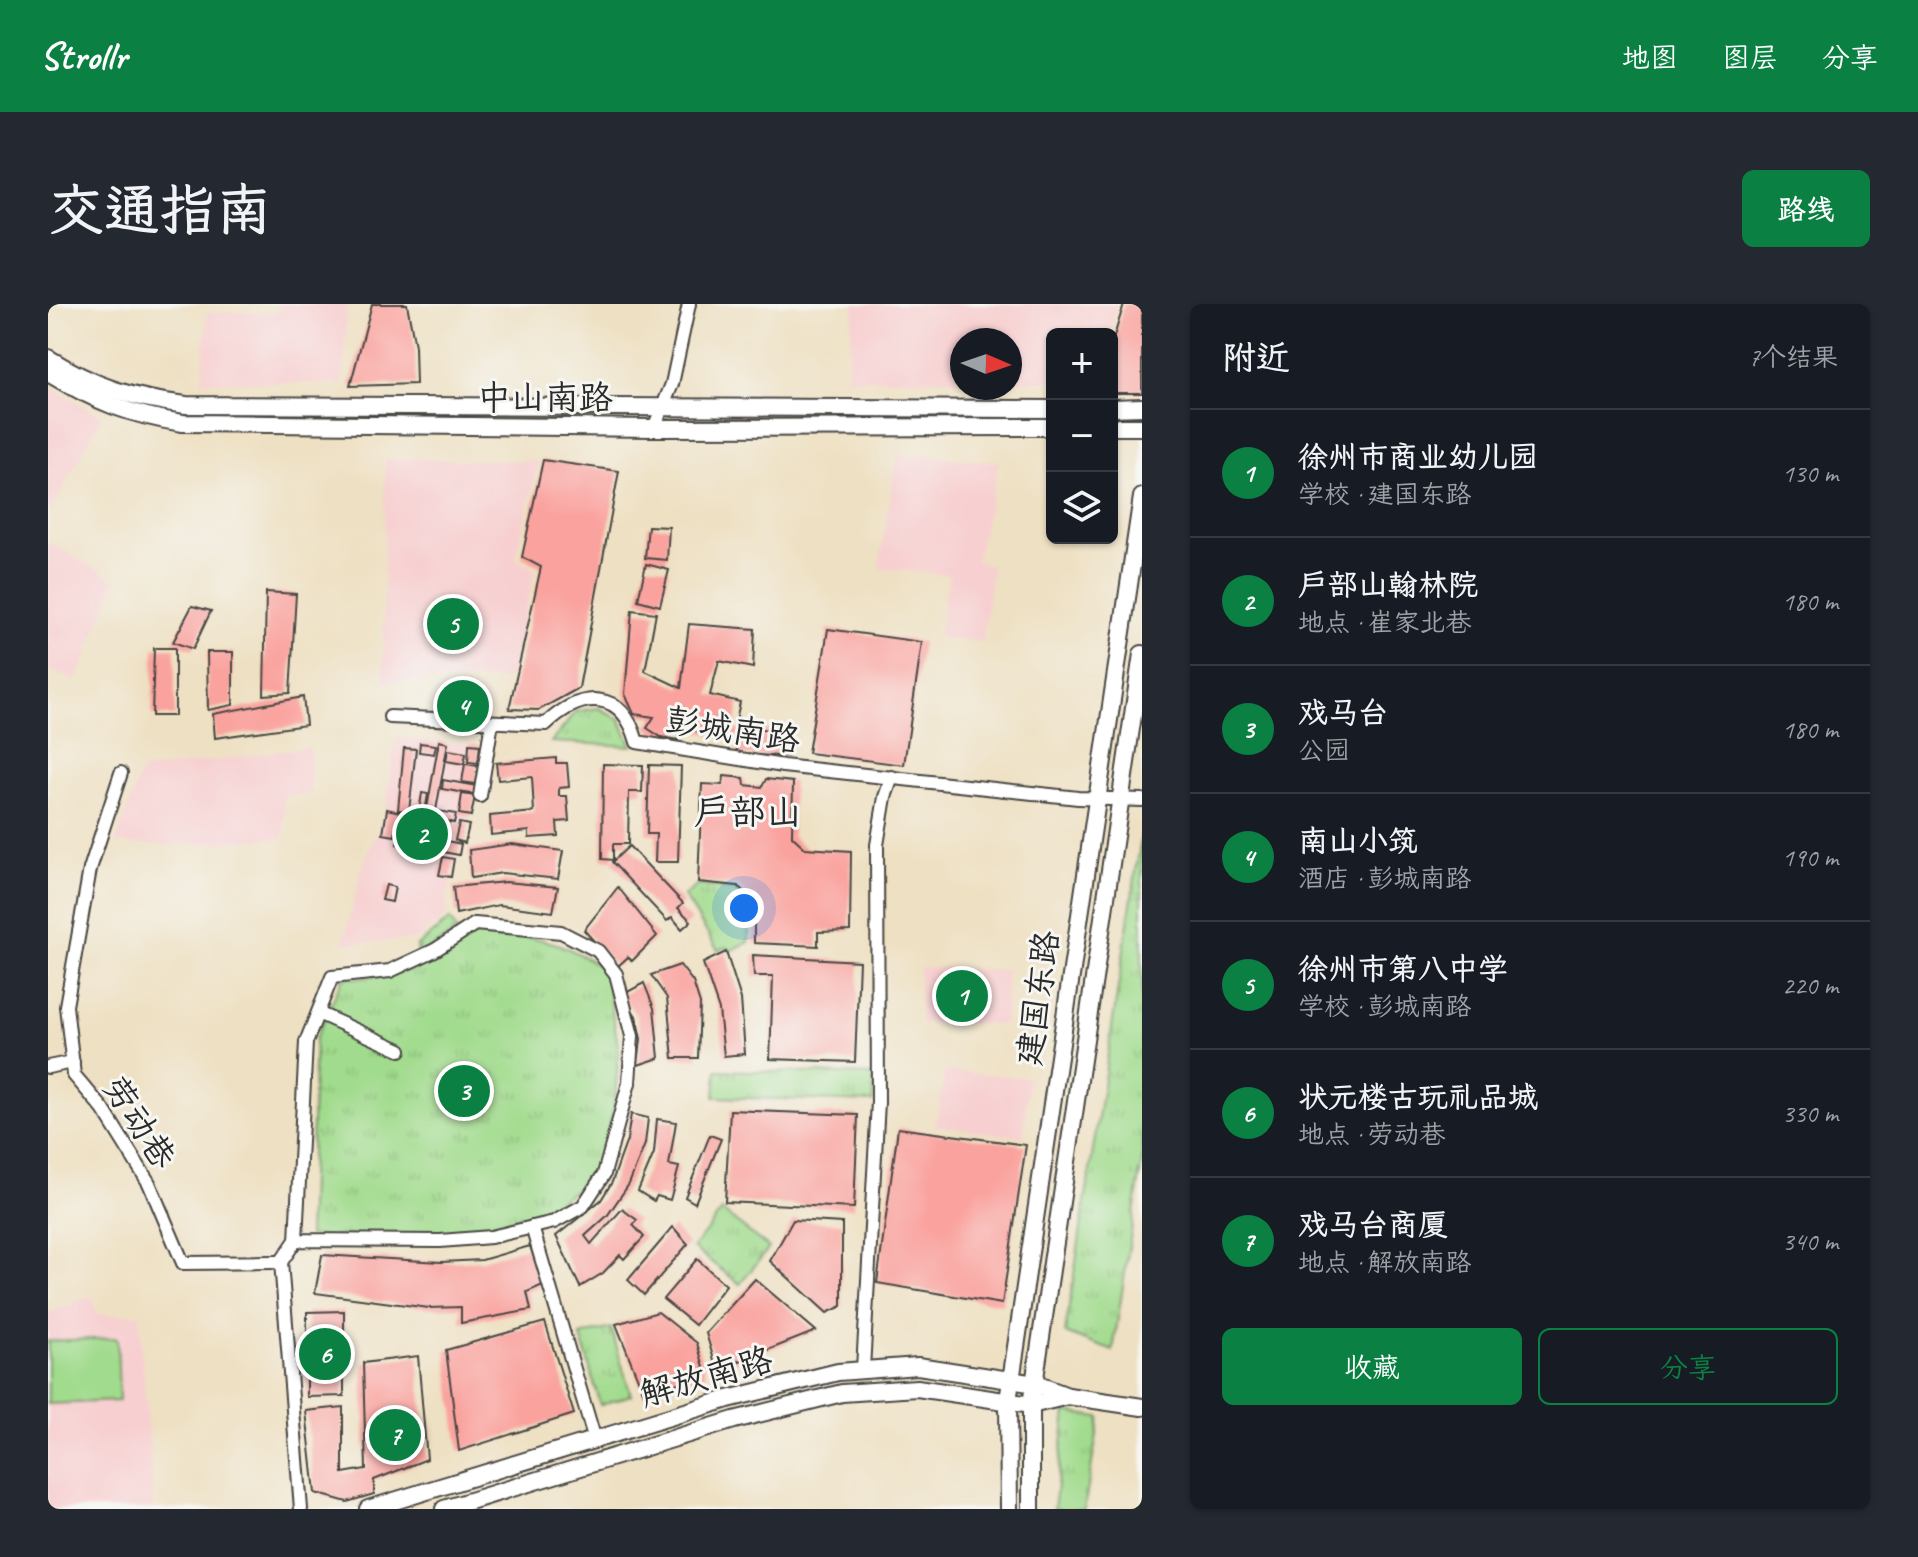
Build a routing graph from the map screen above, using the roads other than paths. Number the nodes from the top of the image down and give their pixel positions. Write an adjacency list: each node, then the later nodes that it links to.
1 (689, 304): 6 (street)
2 (48, 358): 6 (main road, 中山南路)
3 (48, 373): 11 (main road, 中山南路)
4 (1142, 407): 5 (main road)
5 (1118, 408)
6 (660, 409): 7 (main road, 中山南路); 11 (street)
7 (1046, 409)
8 (1046, 427): 11 (main road, 中山南路)
9 (1118, 427): 10 (main road)
10 (1142, 427)
11 (654, 428)
12 (1142, 497): 19 (main road, 建国东路)
13 (1142, 654): 20 (main road, 建国东路)
14 (390, 717): 15 (street, 彭城南路)
15 (492, 722): 17 (street, 彭城南路); 18 (street)
16 (121, 773): 24 (street, 劳动巷)
17 (892, 777): 19 (street, 彭城南路); 29 (street)
18 (480, 796)
19 (1096, 799): 20 (street, 彭城南路); 30 (main road, 建国东路)
20 (1121, 799): 21 (street, 彭城南路); 31 (main road, 建国东路)
21 (1142, 800)
22 (320, 1014): 23 (street); 26 (street); 27 (street)
23 (400, 1050)
24 (73, 1062): 25 (street); 28 (street, 劳动巷)
25 (48, 1067)
26 (532, 1227): 27 (street); 36 (street)
27 (296, 1240): 28 (street)
28 (281, 1262): 37 (street)
29 (863, 1369): 30 (main road, 解放南路); 36 (main road, 解放南路)
30 (1012, 1380): 31 (main road, 解放南路); 33 (main road, 建国东路)
31 (1036, 1384): 32 (main road, 解放南路); 34 (main road, 建国东路)
32 (1068, 1396): 34 (main road, 解放南路); 35 (main road, 解放南路)
33 (1008, 1401): 34 (main road, 解放南路); 39 (main road, 解放南路); 40 (main road, 建国东路)
34 (1031, 1405): 41 (main road, 建国东路)
35 (1142, 1407)
36 (595, 1440): 38 (main road, 解放南路)
37 (301, 1509)
38 (368, 1509)
39 (444, 1509)
40 (1009, 1509)
41 (1031, 1509)

